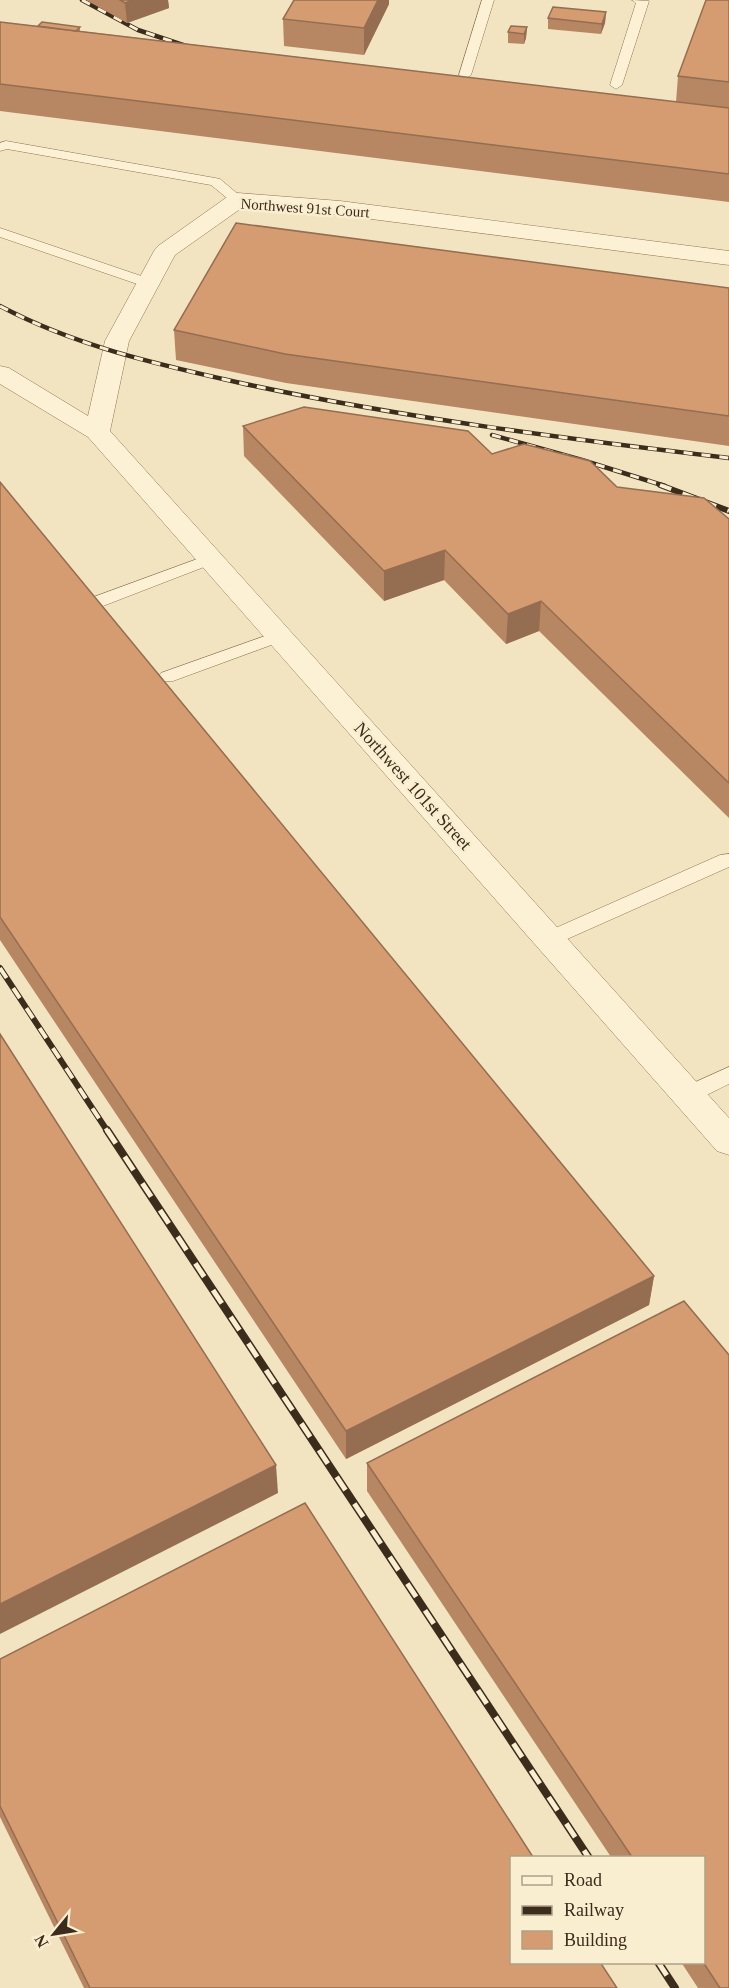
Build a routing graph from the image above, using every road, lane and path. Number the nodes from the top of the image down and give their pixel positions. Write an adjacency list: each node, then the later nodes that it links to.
1 (488, 0): 3 (lane)
2 (638, 0): 4 (lane)
3 (465, 75)
4 (616, 85)
5 (0, 147): 6 (lane)
6 (238, 200): 8 (street, Northwest 91st Court); 9 (street, Northwest 91st Court)
7 (0, 232): 9 (lane)
8 (729, 258)
9 (148, 283): 11 (street, Northwest 91st Court)
10 (0, 373): 11 (street)
11 (98, 432): 12 (street, Northwest 101st Street)
12 (211, 559): 13 (lane); 14 (street, Northwest 101st Street)
13 (97, 602)
14 (279, 636): 15 (lane); 17 (street, Northwest 101st Street)
15 (167, 677)
16 (727, 860): 17 (lane)
17 (549, 939): 19 (street, Northwest 101st Street)
18 (729, 1074): 19 (lane)
19 (687, 1094): 20 (street, Northwest 101st Street)
20 (729, 1140)

